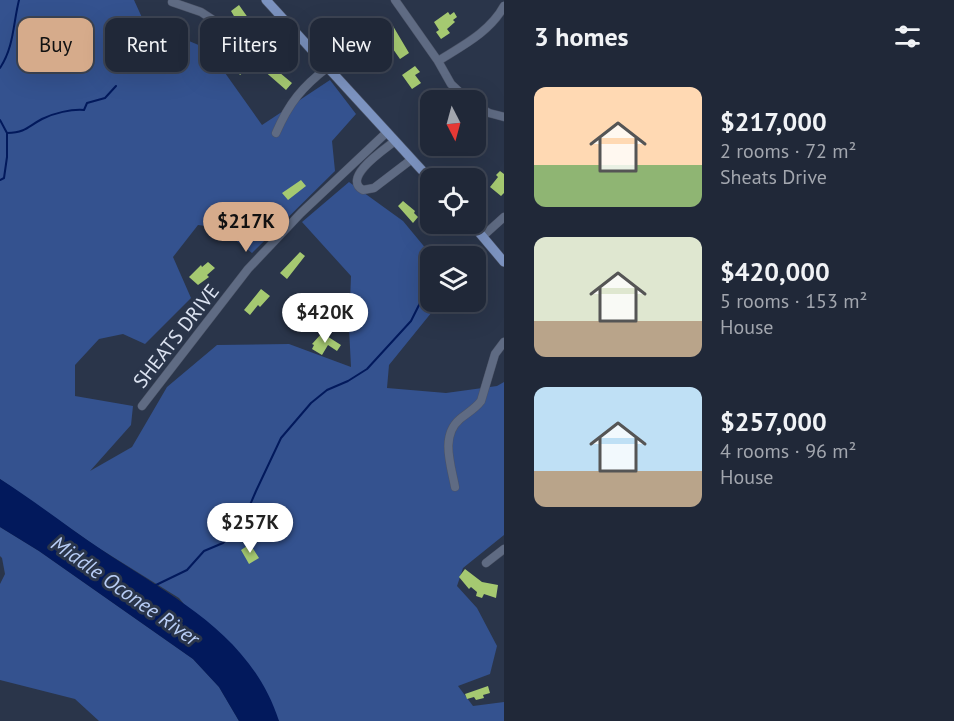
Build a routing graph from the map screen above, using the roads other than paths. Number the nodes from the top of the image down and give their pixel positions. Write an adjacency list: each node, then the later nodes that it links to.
1 (266, 0): 6 (main road)
2 (395, 0): 9 (street)
3 (172, 2): 5 (street)
4 (504, 6): 9 (street)
5 (210, 18)
6 (283, 18)
7 (298, 35): 8 (main road)
8 (310, 48)
9 (438, 61): 12 (street)
10 (322, 72): 16 (street)
11 (333, 72): 15 (main road)
12 (457, 90)
13 (486, 111): 14 (street)
14 (504, 117)
15 (387, 132): 17 (main road); 24 (street, SHEATS DRIVE)
16 (276, 133)
17 (395, 141): 18 (main road); 18 (street)
18 (412, 159): 19 (main road)
19 (420, 168)
20 (504, 217): 21 (street)
21 (483, 236): 22 (main road)
22 (504, 262)
23 (504, 342): 25 (street)
24 (142, 406)
25 (455, 487)
26 (504, 549): 27 (street)
27 (486, 563)

